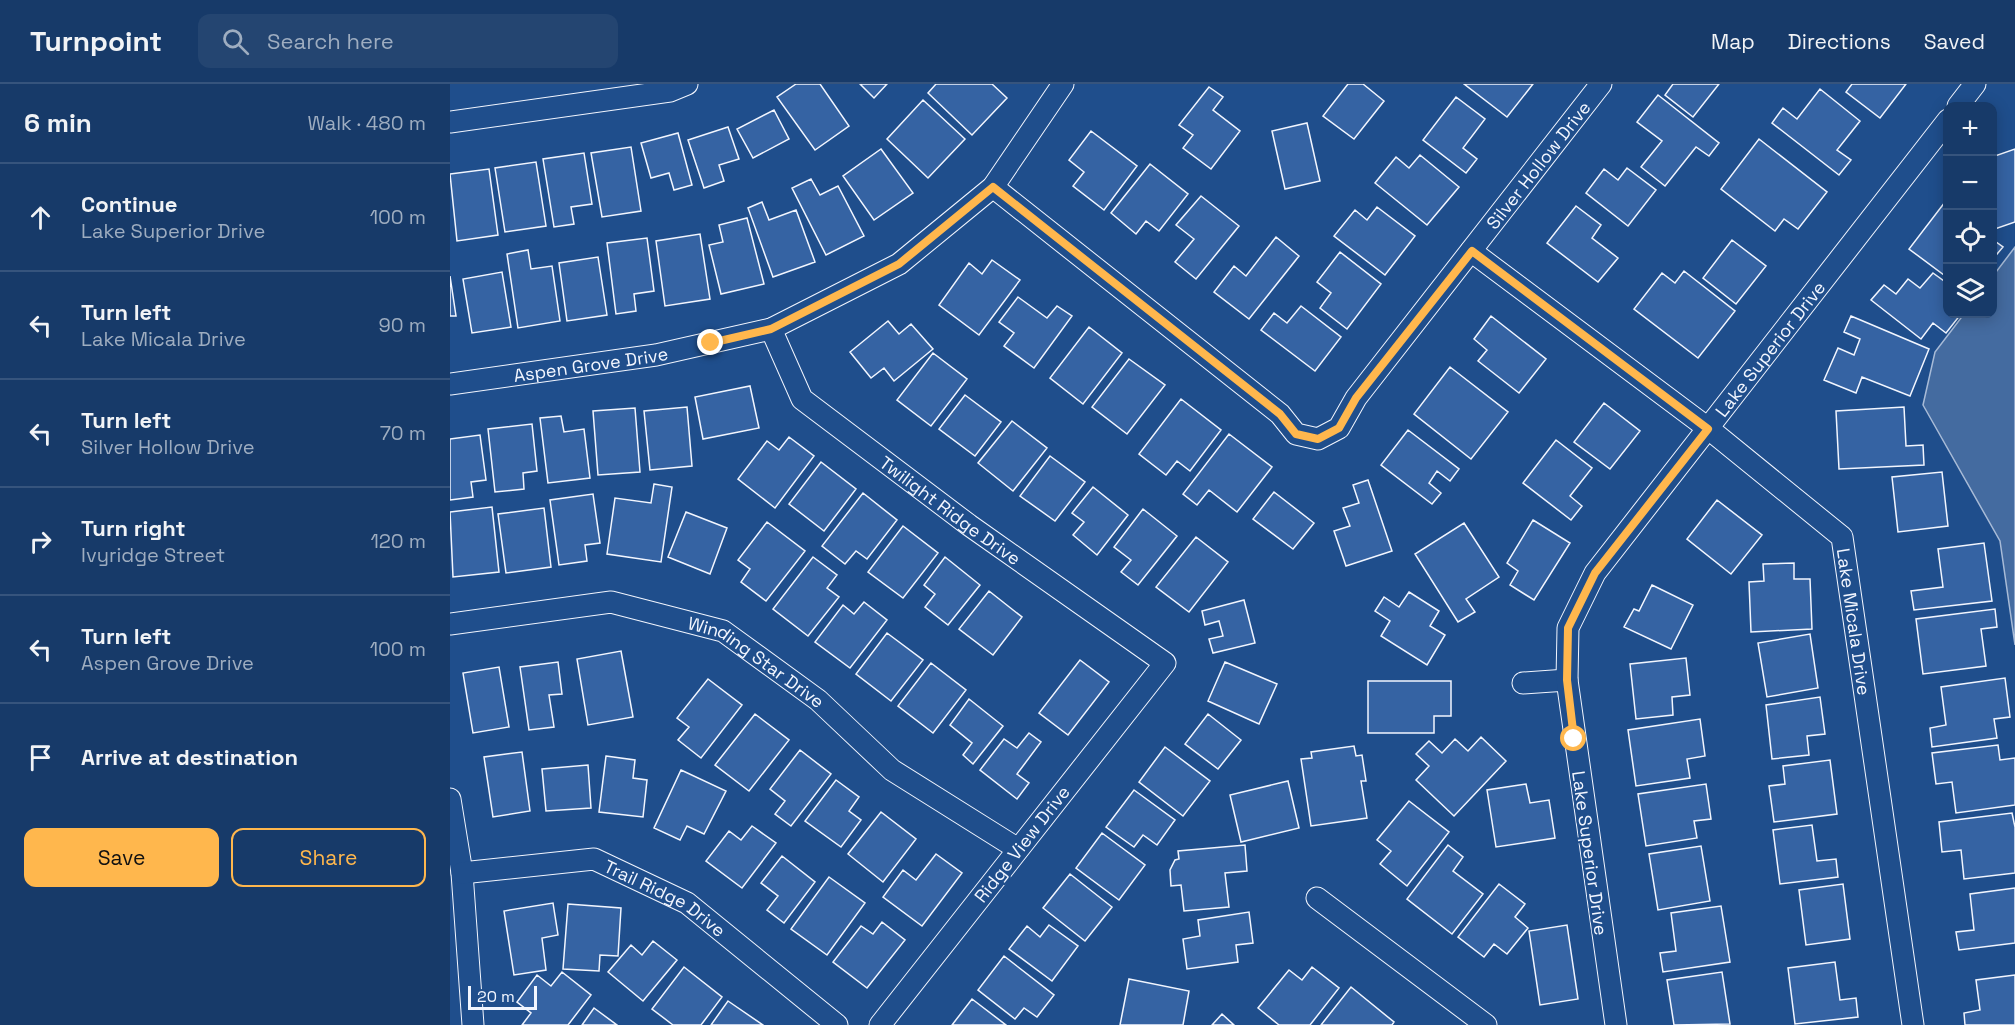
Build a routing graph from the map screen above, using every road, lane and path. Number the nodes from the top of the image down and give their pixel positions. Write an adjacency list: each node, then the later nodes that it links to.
1 (687, 84): 6 (street)
2 (1063, 84): 8 (street, Aspen Grove Drive)
3 (1601, 84): 9 (street, Silver Hollow Drive)
4 (1975, 84): 5 (street)
5 (1961, 102)
6 (450, 122)
7 (1943, 125): 12 (street, Lake Superior Drive)
8 (993, 187): 9 (street, Silver Hollow Drive); 10 (street, Aspen Grove Drive)
9 (1472, 251): 12 (street, Lake Micala Drive)
10 (771, 329): 11 (street, Aspen Grove Drive); 14 (street, Twilight Ridge Drive)
11 (450, 384)
12 (1708, 429): 15 (street, Lake Superior Drive); 26 (street, Lake Micala Drive)
13 (450, 624): 18 (street, Winding Star Drive)
14 (1165, 663): 18 (street, Ridge View Drive)
15 (1567, 680): 16 (street); 25 (street, Lake Superior Drive)
16 (1523, 683)
17 (450, 798): 19 (street)
18 (1018, 849): 23 (street, Ridge View Drive)
19 (462, 873): 21 (street); 22 (street, Trail Ridge Drive)
20 (1317, 898): 24 (street)
21 (473, 1025)
22 (837, 1025)
23 (880, 1025)
24 (1486, 1025)
25 (1616, 1025)
26 (1912, 1025)

